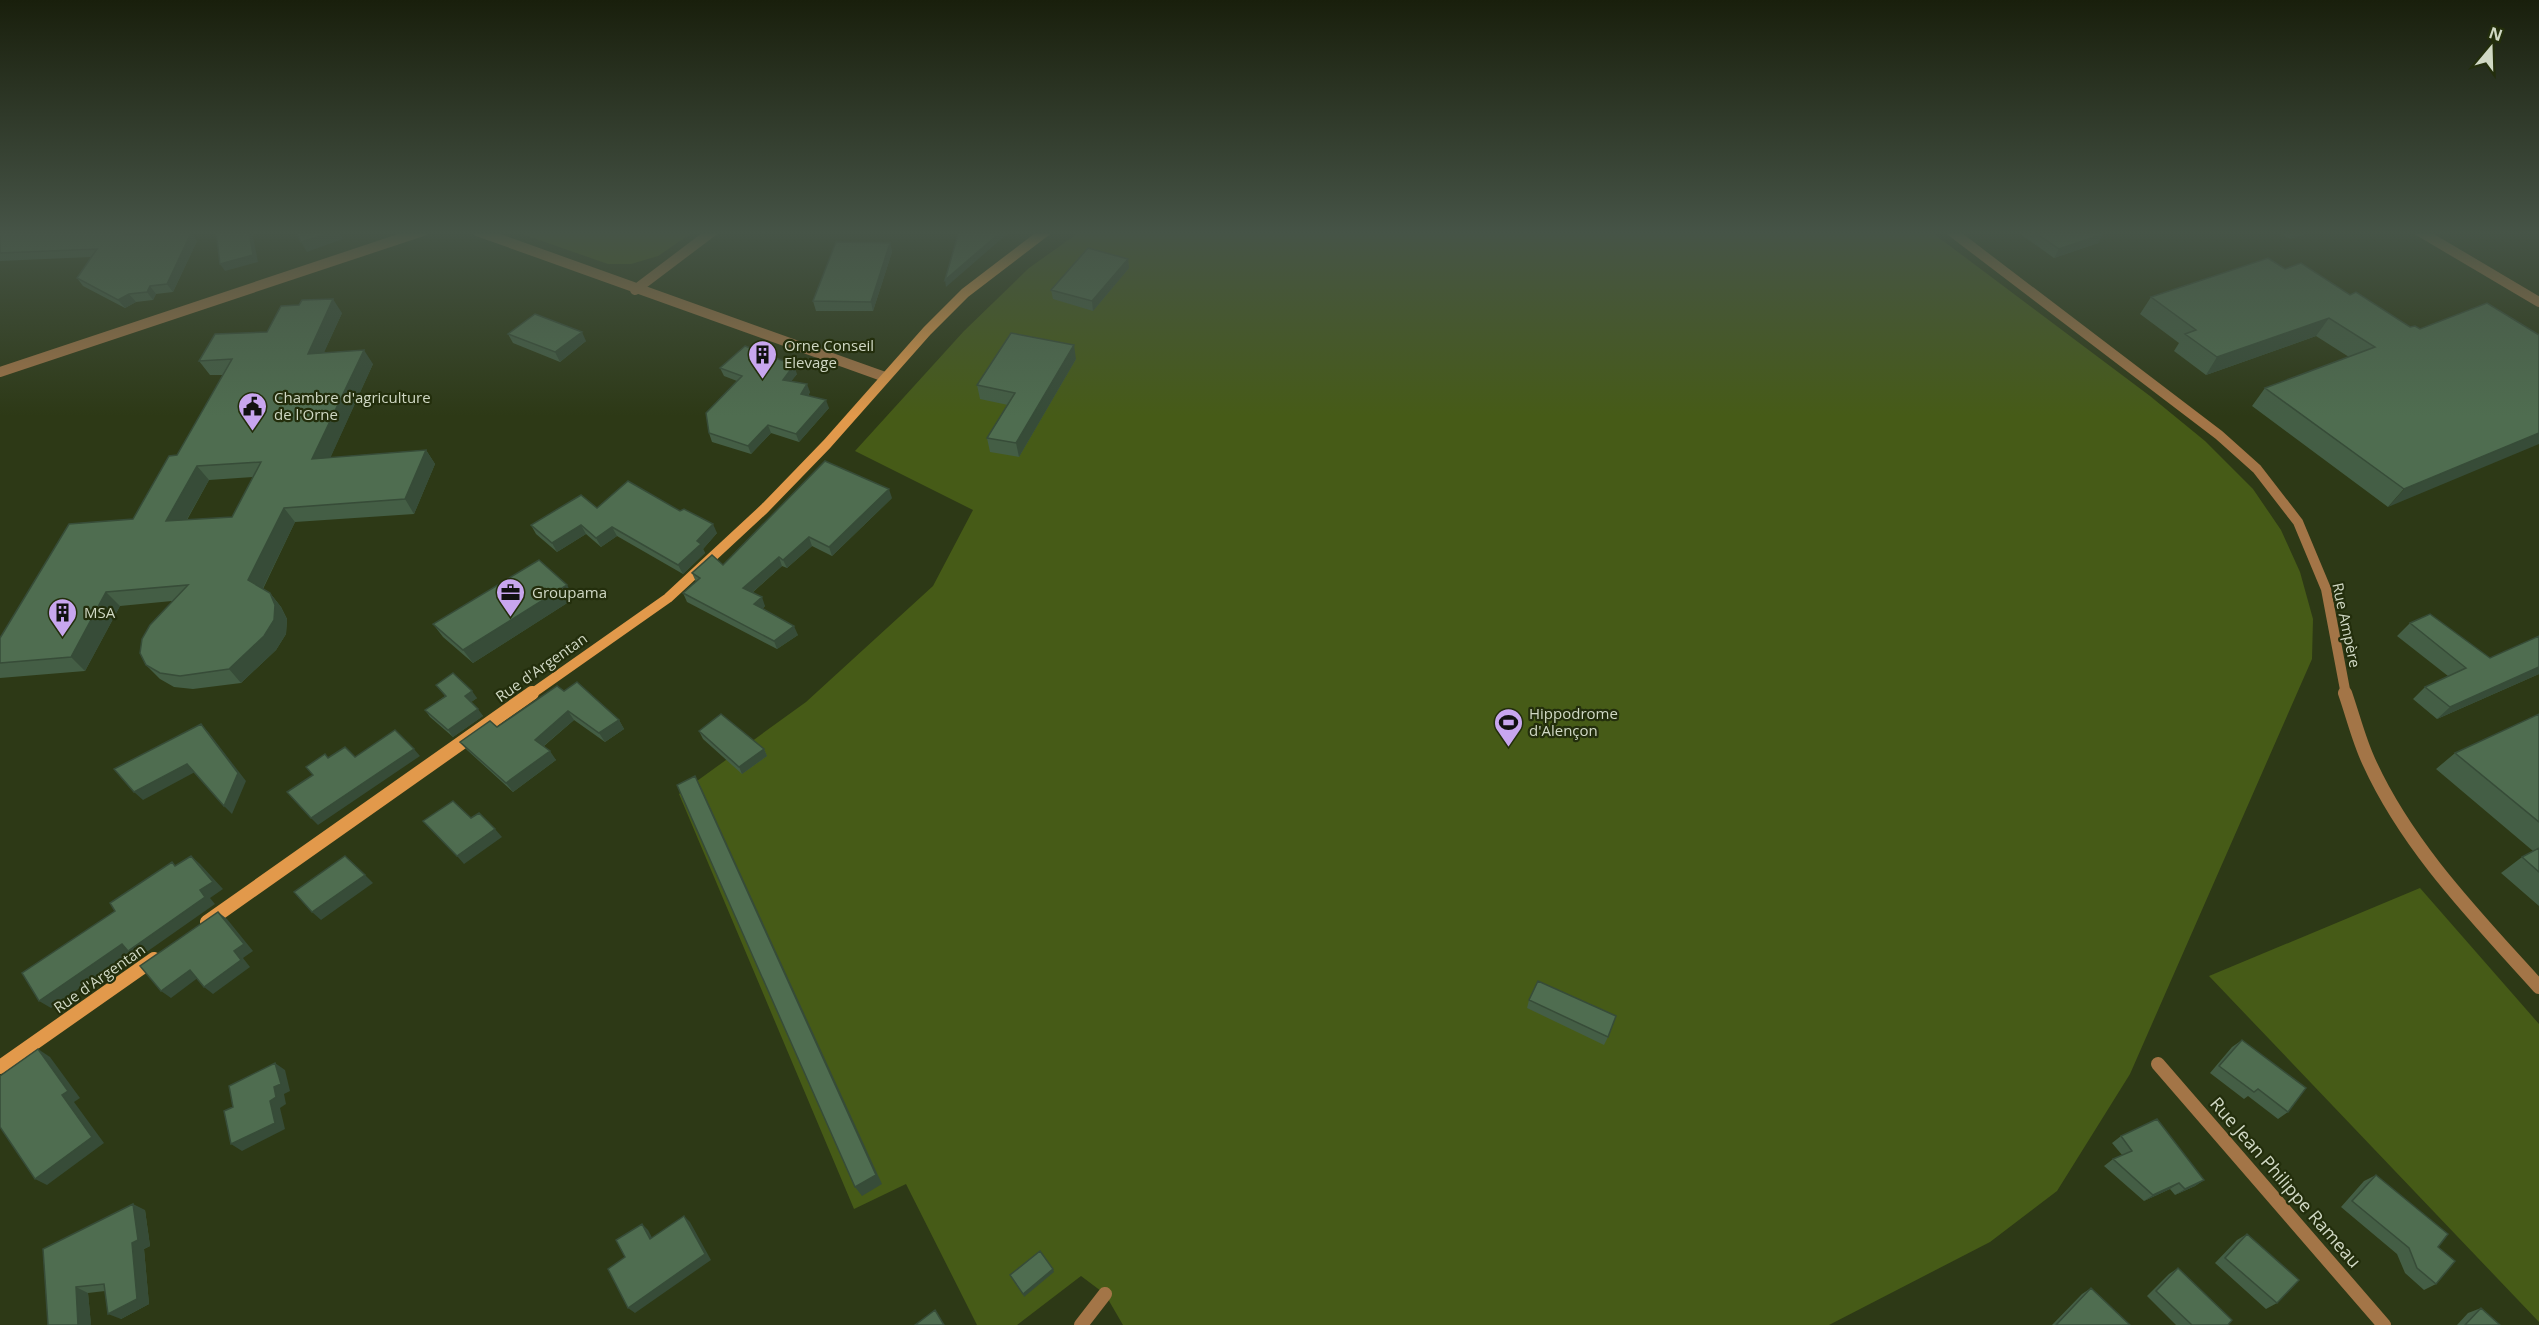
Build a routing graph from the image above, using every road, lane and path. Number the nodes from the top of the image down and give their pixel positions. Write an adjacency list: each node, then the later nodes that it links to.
1 (238, 293): 7 (street)
2 (643, 293): 8 (street)
3 (964, 293): 8 (main road, Rue d'Argentan)
4 (2032, 293): 11 (street, Rue Ampère)
5 (2524, 293): 6 (street)
6 (2539, 302)
7 (0, 372)
8 (885, 377): 9 (main road, Rue d'Argentan)
9 (194, 931)
10 (165, 951): 13 (main road, Rue d'Argentan)
11 (2539, 987)
12 (2158, 1064): 16 (street, Rue Jean Philippe Rameau)
13 (0, 1067)
14 (1105, 1294): 15 (street)
15 (1081, 1325)
16 (2384, 1325)

